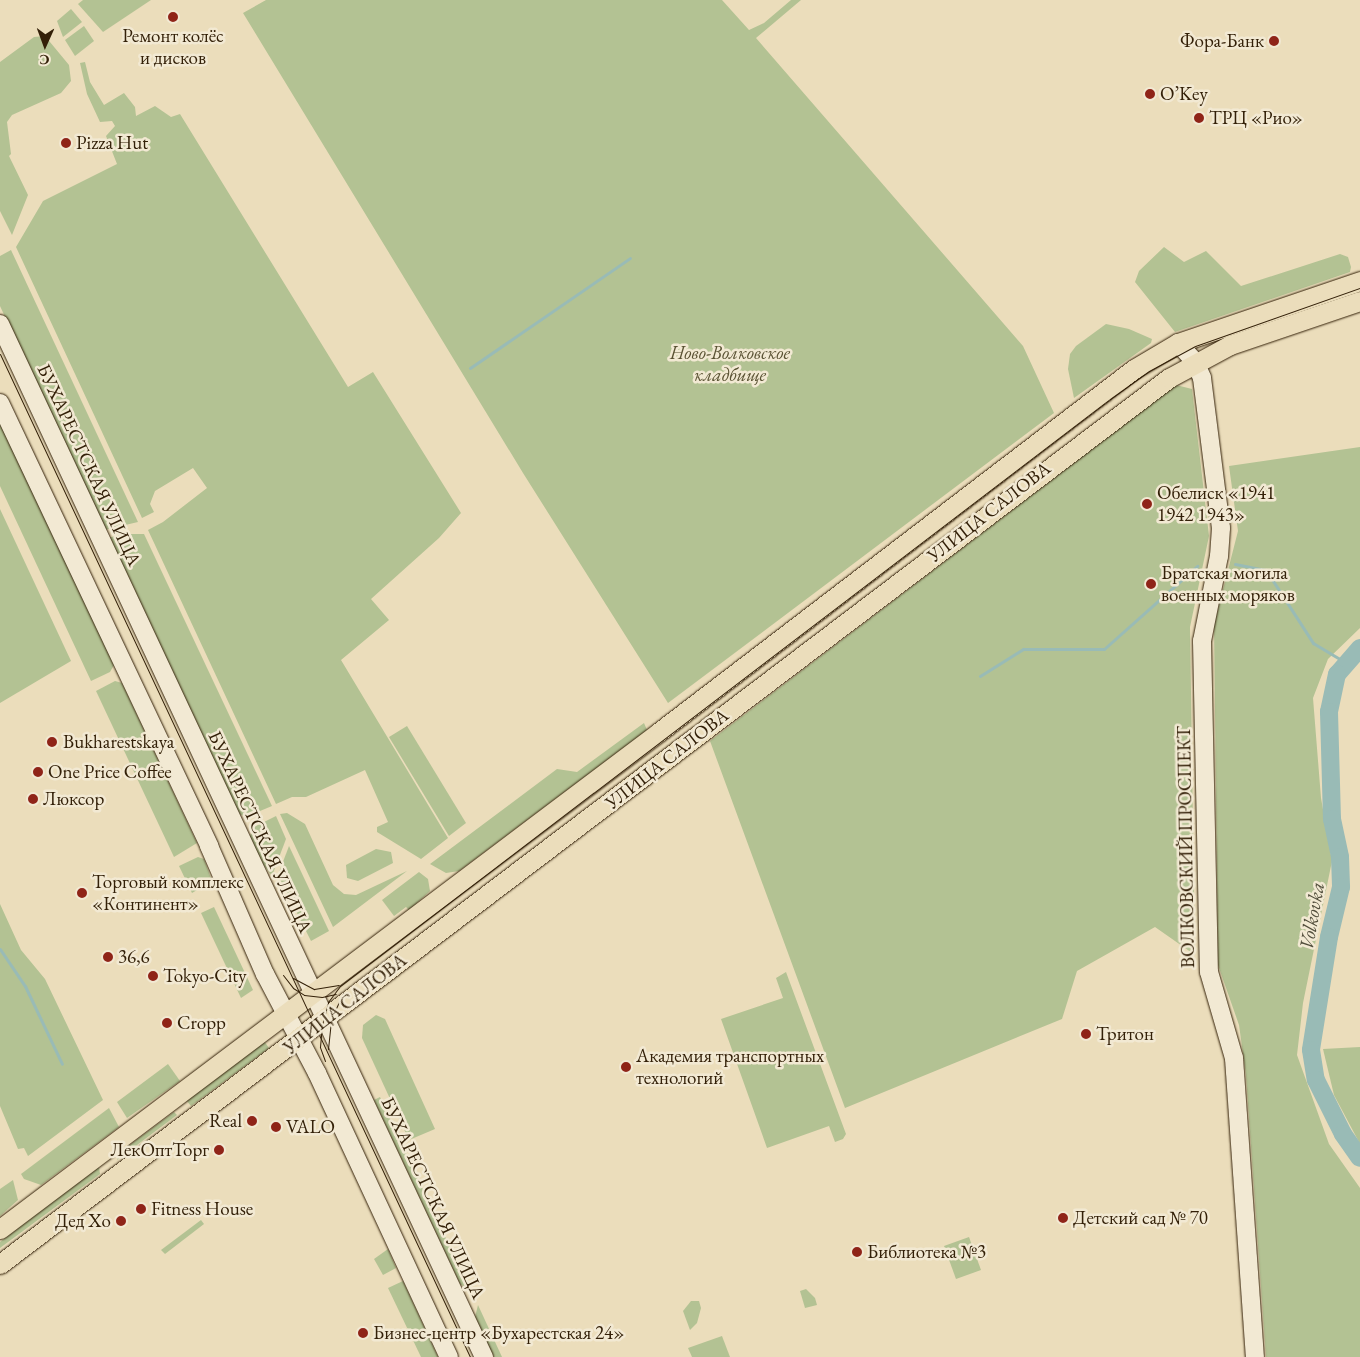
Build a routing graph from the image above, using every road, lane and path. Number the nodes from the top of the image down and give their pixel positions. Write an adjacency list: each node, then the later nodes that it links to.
1 (1360, 281): 4 (main road, УЛИЦА САЛОВА)
2 (1360, 301): 5 (main road, УЛИЦА САЛОВА)
3 (0, 324): 7 (main road, БУХАРЕСТСКАЯ УЛИЦА)
4 (1178, 343): 5 (main road, ВОЛКОВСКИЙ ПРОСПЕКТ); 7 (main road, УЛИЦА САЛОВА)
5 (1195, 362): 9 (main road, УЛИЦА САЛОВА); 19 (main road, ВОЛКОВСКИЙ ПРОСПЕКТ)
6 (0, 402): 8 (main road)
7 (313, 994): 8 (main road, УЛИЦА САЛОВА); 9 (main road, БУХАРЕСТСКАЯ УЛИЦА)
8 (286, 1014): 9 (main road); 10 (main road); 11 (main road, УЛИЦА САЛОВА)
9 (325, 1020): 10 (main road, УЛИЦА САЛОВА); 18 (main road, БУХАРЕСТСКАЯ УЛИЦА)
10 (299, 1040): 12 (main road, УЛИЦА САЛОВА); 17 (main road)
11 (170, 1101): 12 (main road); 13 (main road, УЛИЦА САЛОВА)
12 (185, 1126): 14 (main road, УЛИЦА САЛОВА)
13 (100, 1153): 14 (main road); 15 (main road, УЛИЦА САЛОВА)
14 (118, 1176): 16 (main road, УЛИЦА САЛОВА)
15 (0, 1229)
16 (0, 1264)
17 (449, 1357)
18 (484, 1357)
19 (1255, 1357)

